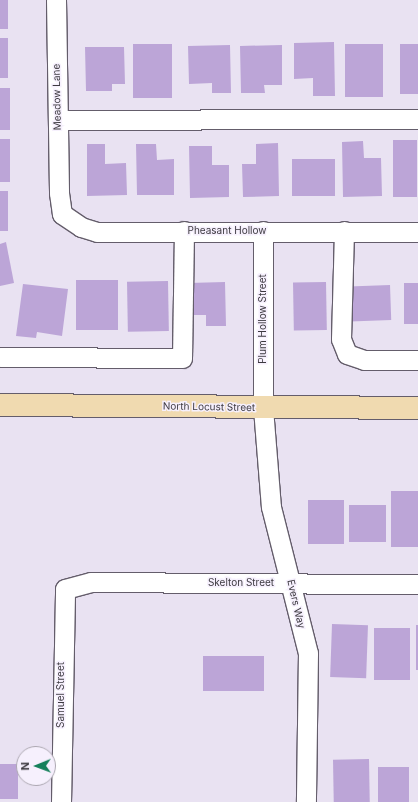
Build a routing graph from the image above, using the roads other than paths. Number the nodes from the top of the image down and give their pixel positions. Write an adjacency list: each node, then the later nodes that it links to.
1 (56, 0): 3 (street, Meadow Lane)
2 (418, 119): 3 (street)
3 (58, 120): 4 (street, Meadow Lane)
4 (59, 193): 5 (street, Pheasant Hollow)
5 (184, 231): 6 (street, Pheasant Hollow); 9 (street)
6 (263, 231): 7 (street, Pheasant Hollow); 12 (street, Plum Hollow Street)
7 (344, 232): 8 (street, Pheasant Hollow); 10 (street)
8 (418, 232)
9 (0, 357)
10 (418, 360)
11 (0, 405): 12 (main road, North Locust Street)
12 (263, 408): 13 (main road, North Locust Street); 14 (street, Evers Way)
13 (418, 408)
14 (292, 583): 15 (street, Skelton Street); 16 (street, Skelton Street); 18 (street, Evers Way)
15 (418, 584)
16 (65, 589): 17 (street, Samuel Street)
17 (61, 802)
18 (306, 802)

